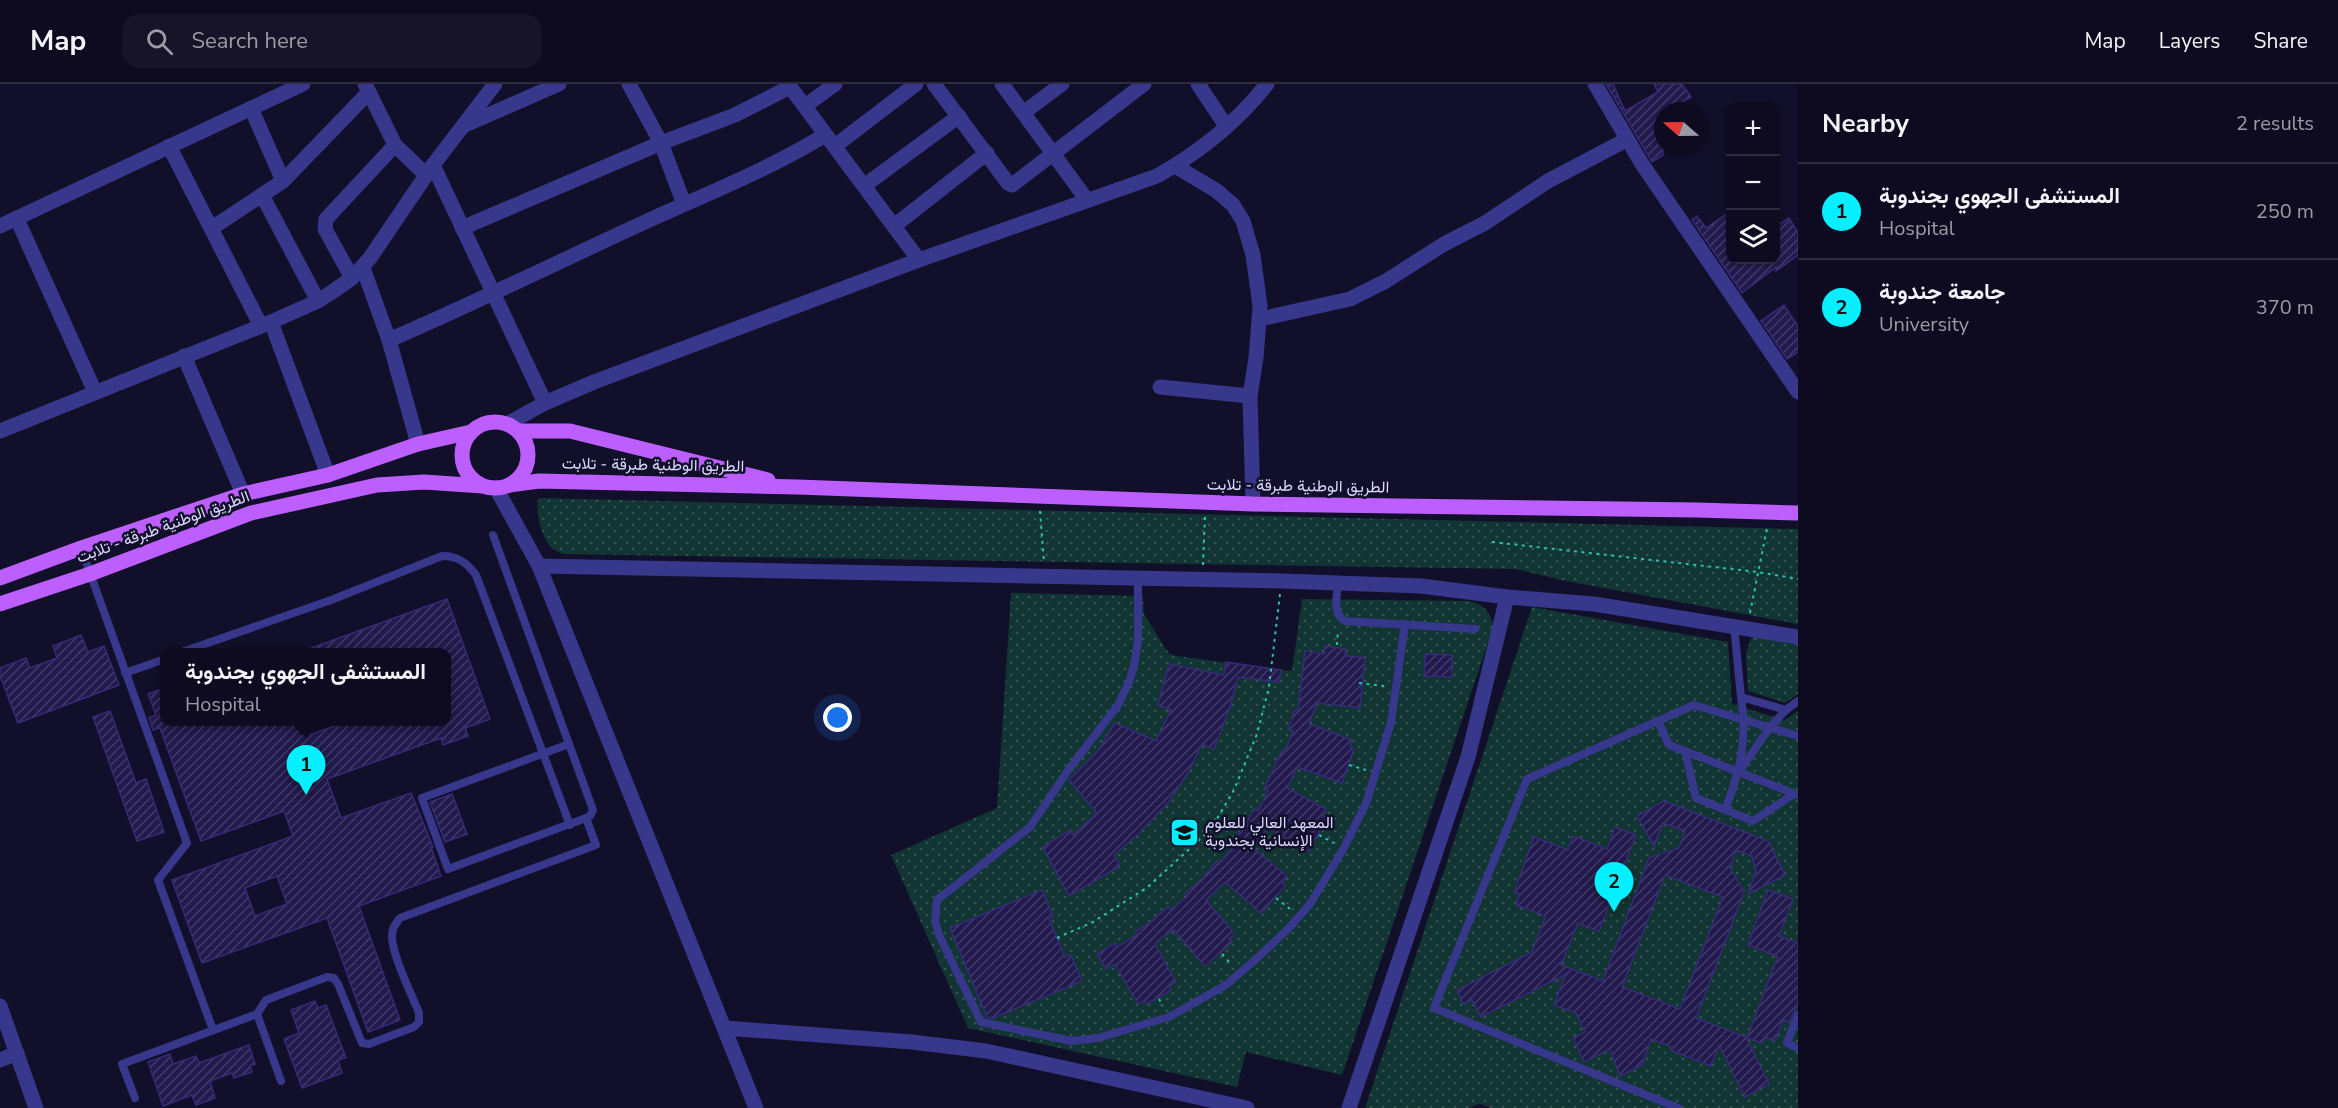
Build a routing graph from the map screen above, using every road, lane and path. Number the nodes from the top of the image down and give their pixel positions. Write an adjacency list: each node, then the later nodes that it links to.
1 (303, 84): 17 (street)
2 (495, 84): 20 (street)
3 (559, 84): 20 (street)
4 (629, 84): 24 (street)
5 (835, 84): 16 (street)
6 (916, 84): 23 (street)
7 (934, 84): 19 (street)
8 (1002, 84): 18 (street)
9 (1062, 84): 18 (street)
10 (1144, 84): 28 (street)
11 (1198, 84): 21 (street)
12 (1267, 84): 21 (street)
13 (1595, 84): 22 (street)
14 (789, 85): 16 (street); 24 (street)
15 (367, 88): 25 (street); 31 (street)
16 (805, 106): 23 (street)
17 (251, 108): 26 (street); 31 (street)
18 (1023, 113): 28 (street)
19 (958, 116): 27 (street); 32 (street)
20 (462, 126): 30 (street)
21 (1226, 126): 29 (street)
22 (1626, 140): 45 (street); 51 (street)
23 (830, 141): 32 (street); 35 (street)
24 (662, 143): 35 (street); 40 (street)
25 (395, 145): 30 (street); 42 (street)
26 (169, 146): 36 (street); 39 (street)
27 (987, 153): 28 (street); 38 (street)
28 (1054, 154): 34 (street)
29 (1174, 166): 34 (street); 45 (street)
30 (429, 170): 40 (street); 42 (street)
31 (283, 181): 33 (street)
32 (864, 186): 38 (street)
33 (262, 195): 39 (street); 44 (street)
34 (1087, 200): 41 (street)
35 (684, 204): 43 (street)
36 (17, 219): 37 (street); 50 (street)
37 (0, 226)
38 (894, 226): 41 (street)
39 (213, 228): 46 (street)
40 (462, 228): 43 (street)
41 (919, 260): 53 (street)
42 (357, 273): 44 (street); 47 (street)
43 (493, 292): 47 (street); 53 (street)
44 (318, 301): 46 (street)
45 (1260, 319): 52 (street)
46 (266, 324): 48 (street); 58 (street)
47 (389, 340): 57 (street)
48 (184, 356): 50 (street); 61 (street)
49 (1160, 387): 52 (street)
50 (95, 392): 55 (street)
51 (1798, 392)
52 (1250, 396): 64 (street)
53 (544, 404): 54 (street)
54 (513, 428): 56 (main road); 59 (main road); 60 (main road, الطريق الوطنية طبرقة - تلابت)
55 (0, 431)
56 (471, 432): 57 (main road, الطريق الوطنية طبرقة - تلابت); 59 (main road)
57 (418, 444): 58 (main road, الطريق الوطنية طبرقة - تلابت)
58 (328, 475): 61 (main road, الطريق الوطنية طبرقة - تلابت)
59 (496, 487): 60 (main road, الطريق الوطنية طبرقة - تلابت); 70 (street); 72 (main road, الطريق الوطنية طبرقة - تلابت)
60 (798, 487): 62 (main road, الطريق الوطنية طبرقة - تلابت)
61 (243, 494): 69 (main road, الطريق الوطنية طبرقة - تلابت)
62 (1038, 495): 63 (main road, الطريق الوطنية طبرقة - تلابت); 73 (path)
63 (1205, 502): 64 (main road, الطريق الوطنية طبرقة - تلابت); 77 (path)
64 (1253, 504): 65 (main road, الطريق الوطنية طبرقة - تلابت)
65 (1770, 513): 66 (main road, الطريق الوطنية طبرقة - تلابت); 71 (path)
66 (1798, 513)
67 (493, 535): 98 (lane)
68 (1492, 542): 71 (path)
69 (81, 548): 72 (lane); 74 (main road, الطريق الوطنية طبرقة - تلابت)
70 (539, 566): 73 (street); 118 (street)
71 (1758, 572): 76 (path); 83 (path)
72 (90, 574): 81 (main road, الطريق الوطنية طبرقة - تلابت); 88 (lane)
73 (1045, 576): 75 (street)
74 (0, 578)
75 (1138, 578): 77 (street); 114 (lane)
76 (1798, 579)
77 (1203, 580): 78 (street)
78 (1282, 581): 79 (street); 112 (path)
79 (1338, 583): 80 (street); 82 (lane)
80 (1507, 597): 83 (street); 128 (street)
81 (0, 604)
82 (1405, 624): 84 (lane); 90 (lane)
83 (1741, 627): 85 (street); 91 (lane)
84 (1475, 629)
85 (1798, 637)
86 (193, 648): 100 (lane)
87 (160, 660): 88 (lane)
88 (125, 673): 119 (lane)
89 (1359, 683): 90 (path)
90 (1396, 688): 103 (lane)
91 (1741, 697): 93 (lane); 94 (lane)
92 (1798, 701): 93 (lane)
93 (1786, 710): 96 (lane)
94 (1745, 720): 95 (lane); 96 (lane); 102 (lane)
95 (1658, 721): 99 (lane); 129 (lane)
96 (1770, 728): 97 (lane); 102 (lane)
97 (1798, 736)
98 (569, 744): 100 (lane); 106 (lane)
99 (1685, 751): 102 (lane); 105 (lane)
100 (543, 754): 107 (lane); 107 (lane)
101 (1349, 765): 103 (path)
102 (1739, 772): 104 (lane); 105 (lane)
103 (1377, 774): 109 (lane)
104 (1796, 794): 105 (lane)
105 (1725, 810)
106 (586, 819): 107 (lane); 116 (lane)
107 (570, 825)
108 (1319, 835): 109 (path)
109 (1344, 848): 111 (lane)
110 (1276, 898): 111 (path)
111 (1299, 917): 114 (lane)
112 (1057, 938)
113 (1222, 954): 114 (path)
114 (1239, 973)
115 (0, 1006): 121 (street)
116 (257, 1014): 119 (lane); 123 (lane)
117 (1798, 1015): 120 (lane)
118 (725, 1028): 126 (street); 127 (street)
119 (213, 1030): 124 (lane)
120 (1798, 1048)
121 (17, 1053): 122 (street); 125 (street)
122 (0, 1060)
123 (281, 1081)
124 (135, 1098)
125 (36, 1108)
126 (756, 1108)
127 (1247, 1108)
128 (1349, 1108)
129 (1678, 1108)

